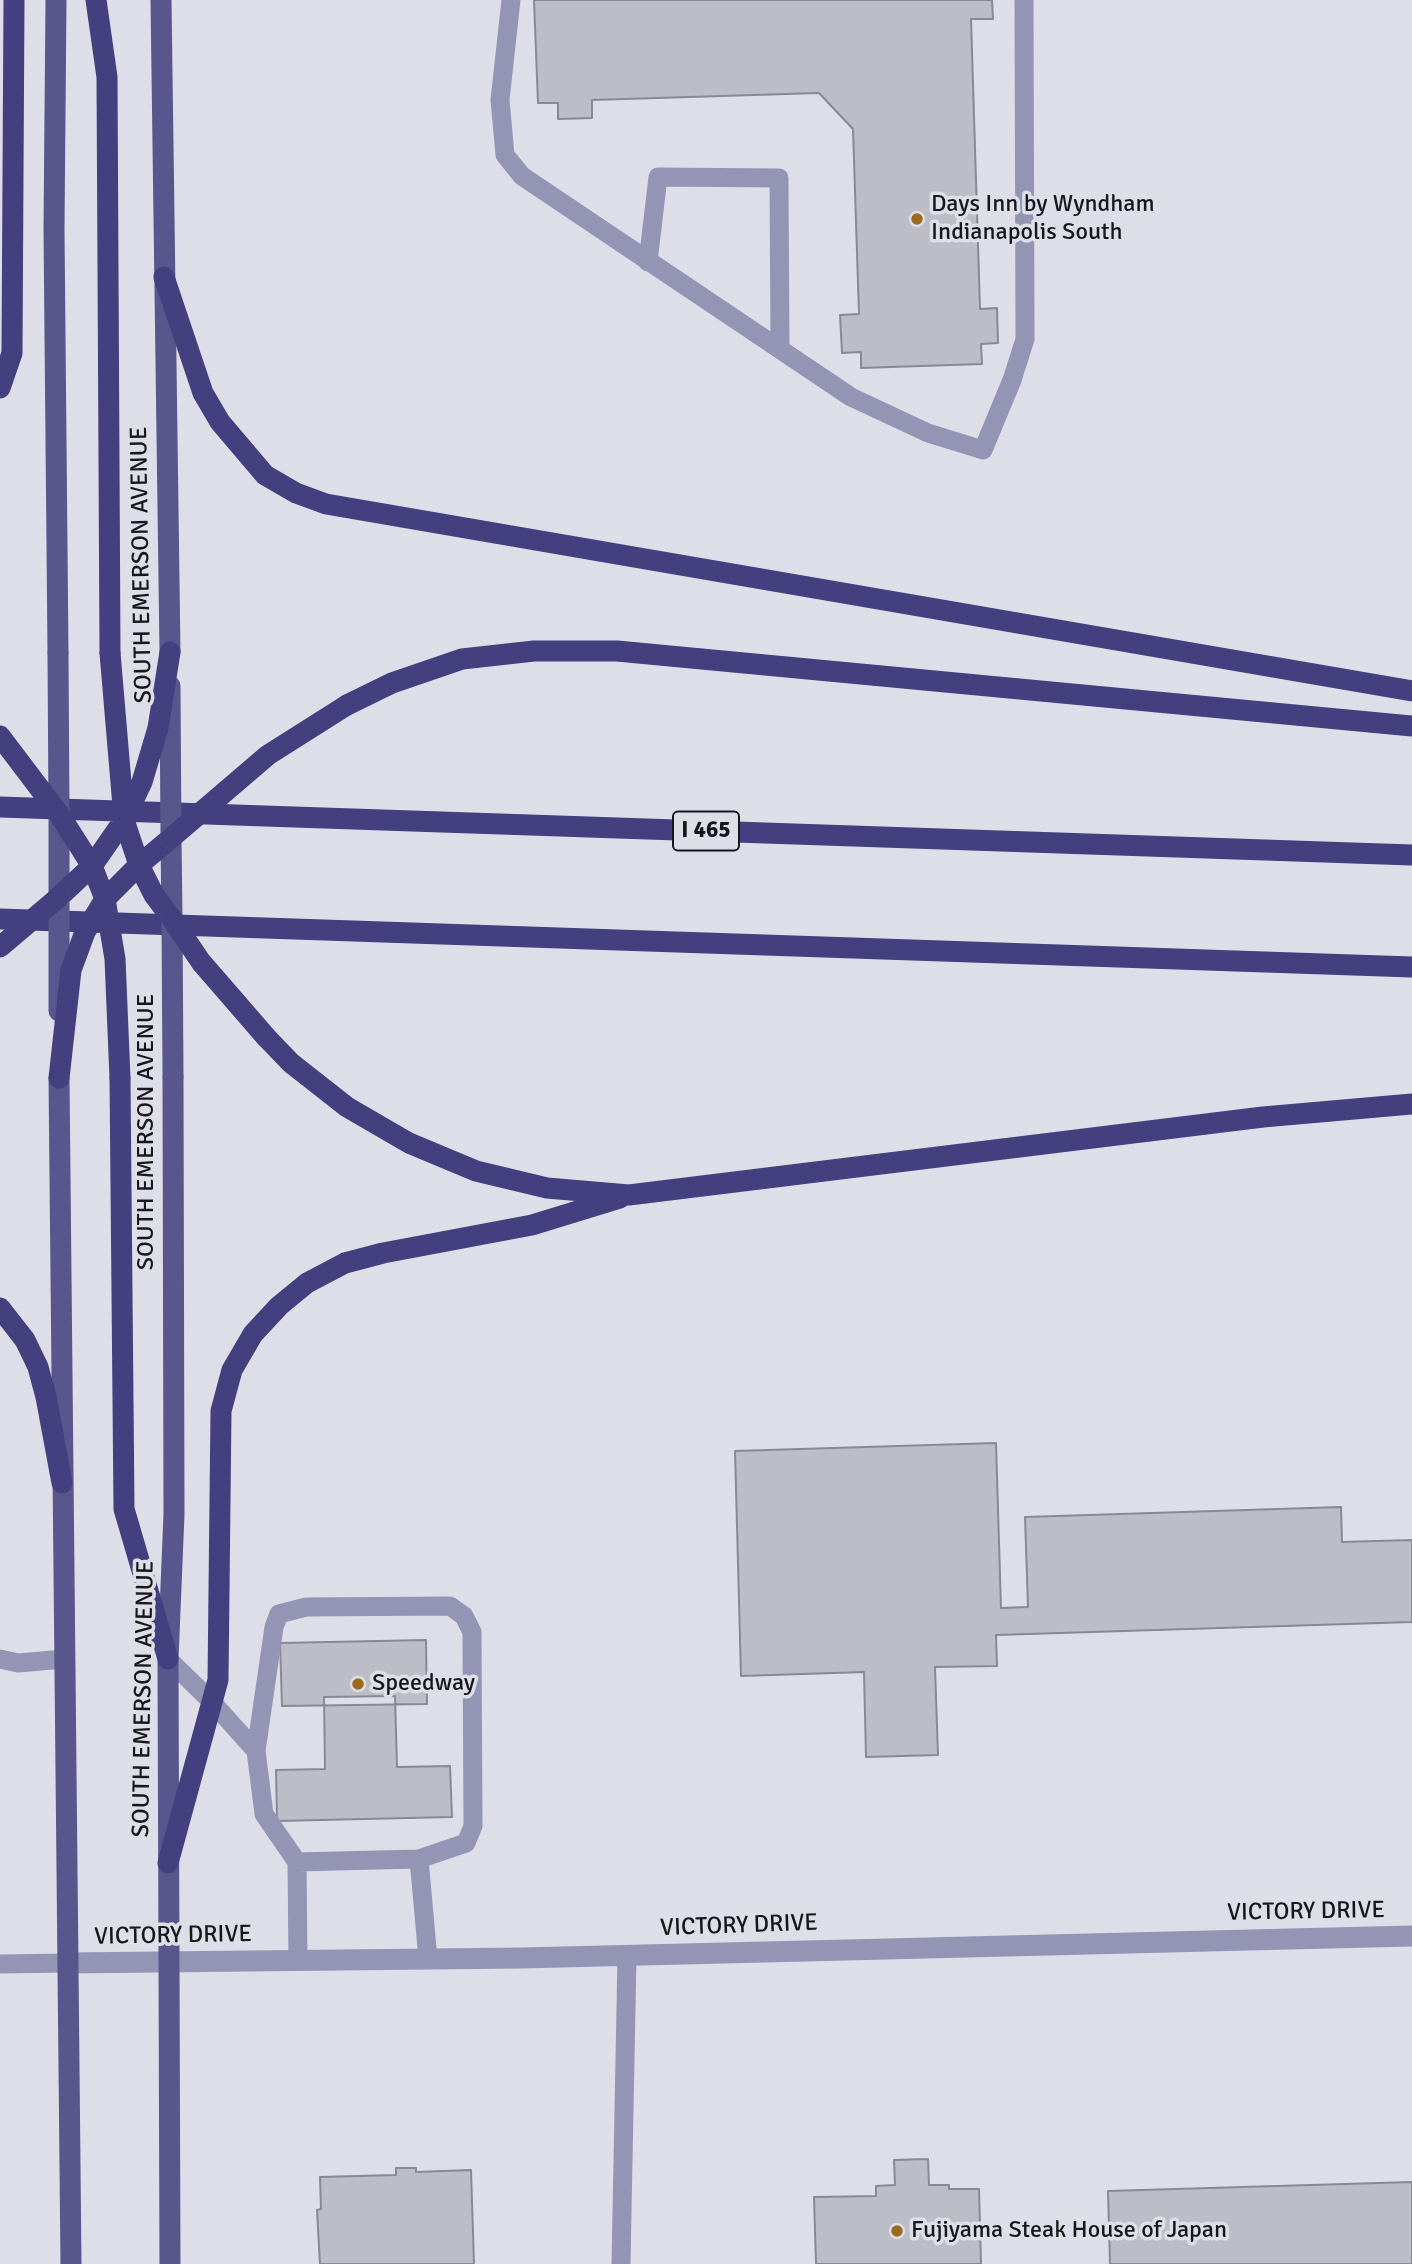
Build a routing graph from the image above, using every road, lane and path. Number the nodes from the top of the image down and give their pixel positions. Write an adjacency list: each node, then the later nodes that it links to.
1 (14, 0): 10 (highway)
2 (56, 0): 16 (main road, bridge)
3 (96, 0): 17 (highway, bridge)
4 (161, 0): 8 (main road, SOUTH EMERSON AVENUE)
5 (511, 0): 7 (lane)
6 (1024, 0): 9 (lane)
7 (648, 261): 9 (lane); 9 (lane)
8 (164, 277): 11 (main road, SOUTH EMERSON AVENUE); 12 (highway)
9 (780, 347)
10 (0, 388)
11 (170, 652): 17 (highway, bridge); 18 (main road, SOUTH EMERSON AVENUE, bridge)
12 (1412, 691)
13 (1412, 726): 18 (highway, bridge)
14 (0, 736): 16 (highway, bridge)
15 (0, 807): 19 (highway, I 465)
16 (59, 814): 20 (highway); 22 (main road)
17 (124, 820): 20 (highway); 21 (highway)
18 (171, 838): 21 (highway); 25 (main road, SOUTH EMERSON AVENUE)
19 (1412, 855)
20 (92, 866): 22 (highway); 23 (highway)
21 (139, 866): 23 (highway); 25 (highway)
22 (59, 897): 26 (highway, bridge); 28 (main road, bridge)
23 (105, 899): 28 (highway, bridge); 34 (highway, bridge)
24 (0, 919): 27 (highway)
25 (172, 919): 30 (highway, bridge); 34 (main road, SOUTH EMERSON AVENUE, bridge)
26 (0, 947)
27 (1412, 967)
28 (59, 1078): 32 (main road)
29 (1412, 1104): 30 (highway)
30 (629, 1195): 36 (highway)
31 (0, 1308): 32 (highway)
32 (62, 1483): 35 (main road)
33 (0, 1659): 35 (lane)
34 (168, 1659): 36 (lane); 40 (main road, SOUTH EMERSON AVENUE)
35 (64, 1660): 45 (main road)
36 (212, 1702): 37 (lane); 40 (highway)
37 (256, 1751): 38 (lane); 39 (lane)
38 (419, 1859): 39 (lane); 43 (lane)
39 (297, 1862): 44 (lane)
40 (168, 1863): 46 (main road, SOUTH EMERSON AVENUE)
41 (1412, 1936): 42 (street, VICTORY DRIVE)
42 (627, 1956): 43 (street, VICTORY DRIVE); 50 (lane)
43 (428, 1959): 44 (street, VICTORY DRIVE)
44 (298, 1961): 46 (street, VICTORY DRIVE)
45 (67, 1963): 46 (street, VICTORY DRIVE); 47 (lane); 48 (main road)
46 (170, 1963): 49 (main road, SOUTH EMERSON AVENUE)
47 (0, 1964)
48 (71, 2264)
49 (170, 2264)
50 (621, 2264)

